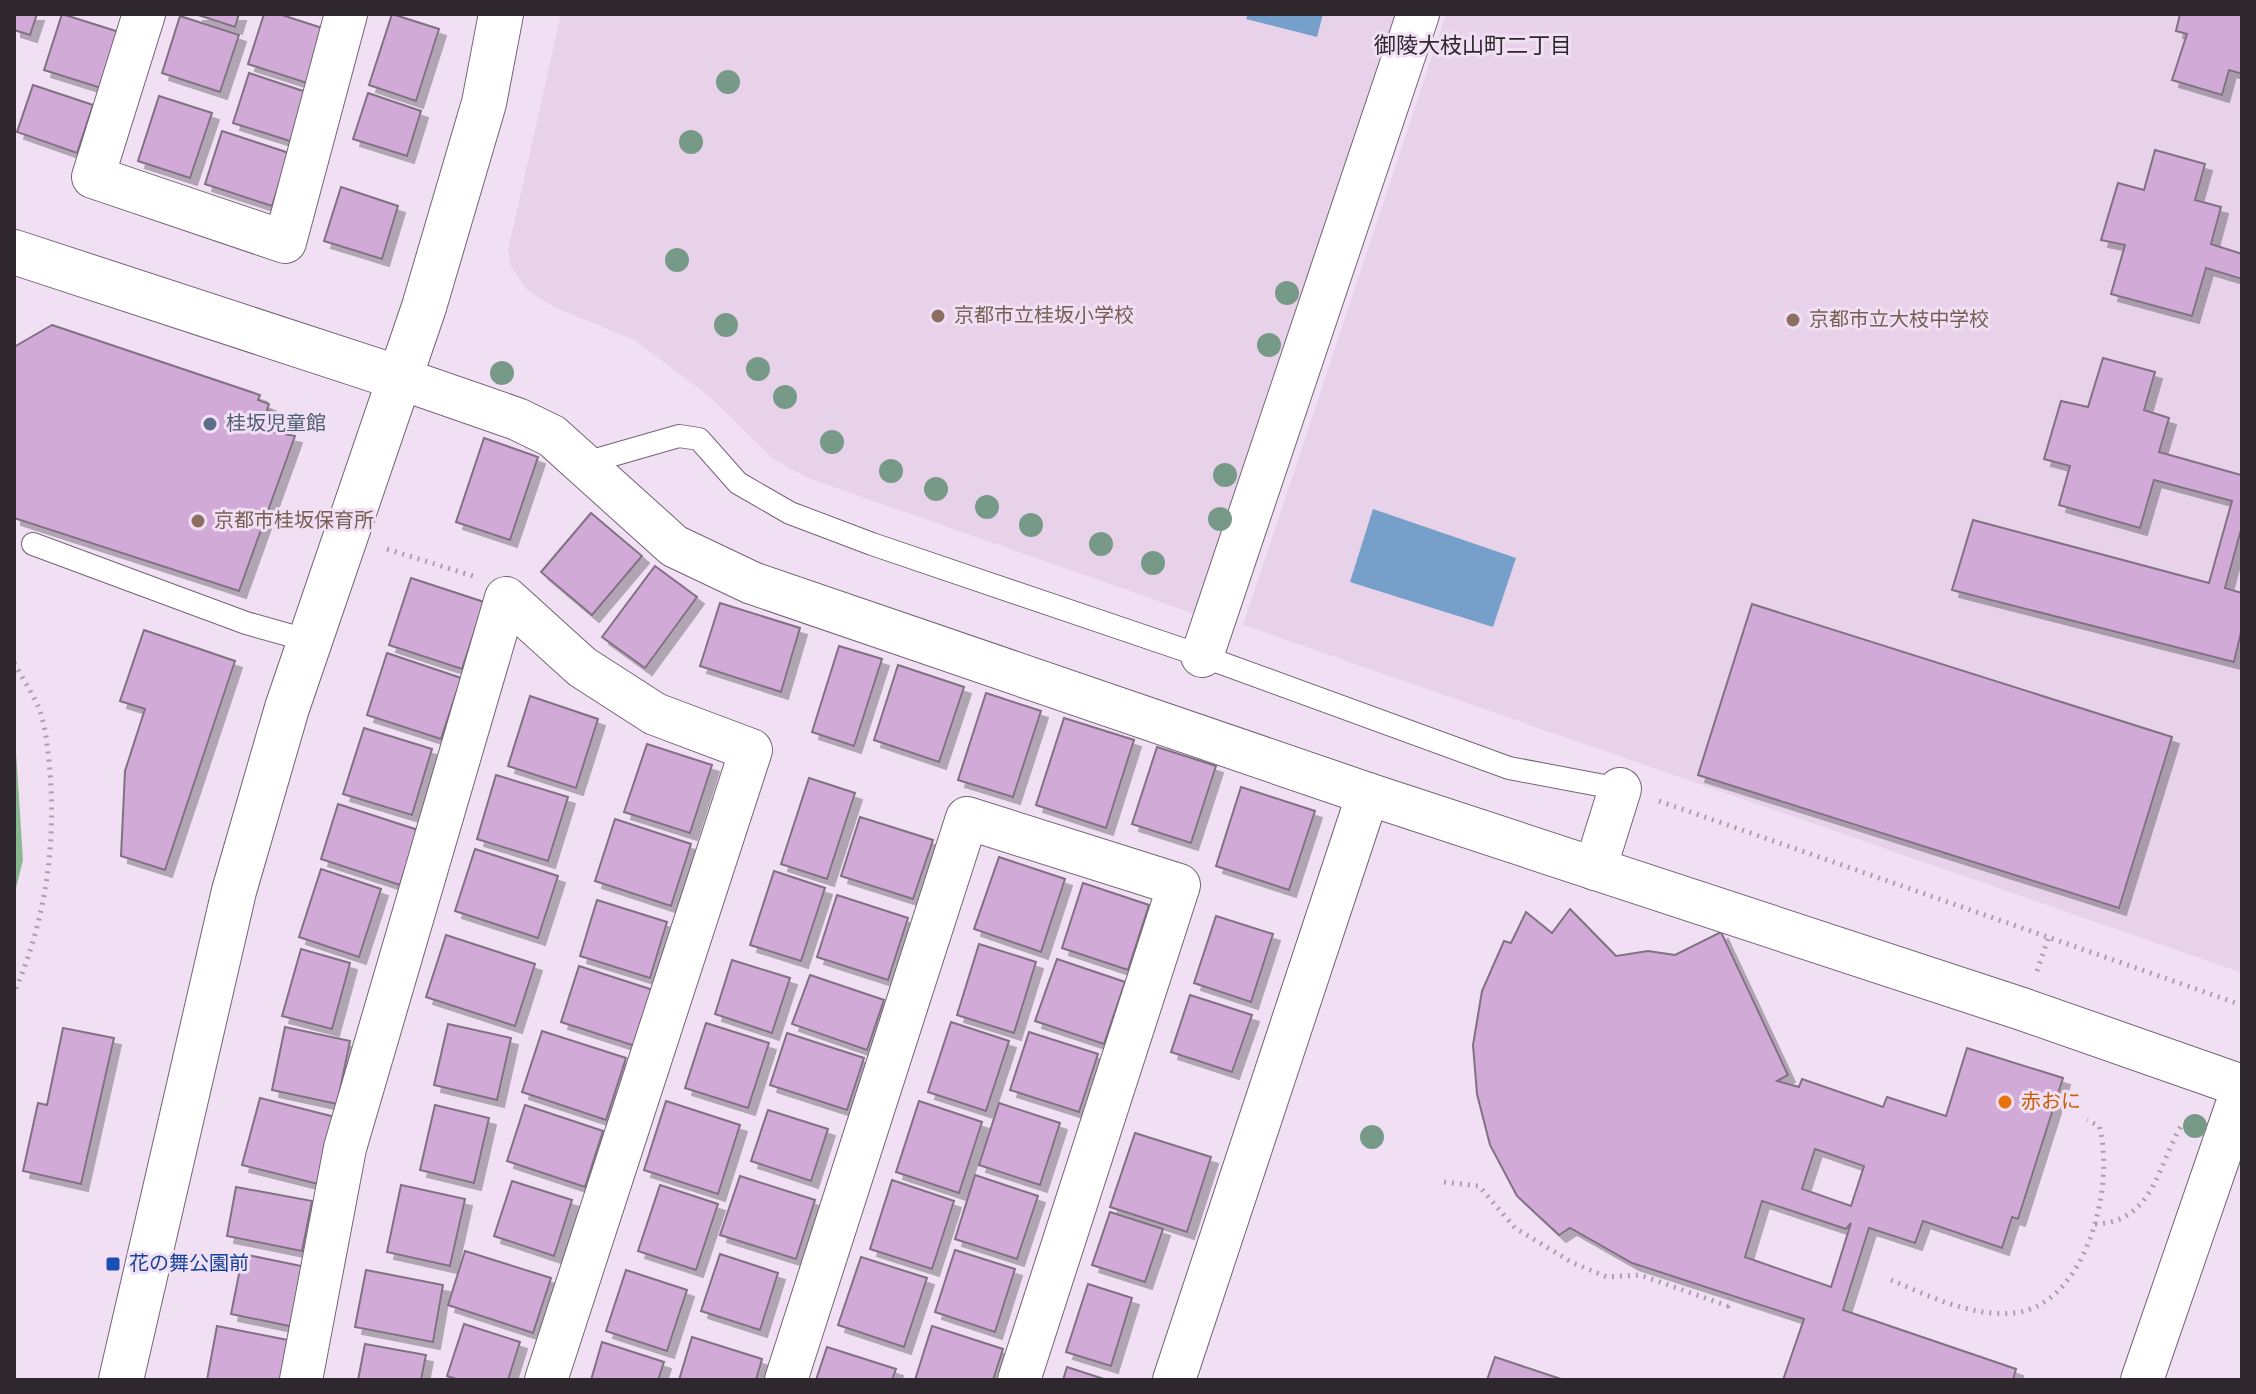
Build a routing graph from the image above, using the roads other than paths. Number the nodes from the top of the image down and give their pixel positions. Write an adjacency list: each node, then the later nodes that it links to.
1 (144, 14): 2 (street)
2 (346, 14)
3 (501, 14): 6 (street)
4 (1418, 14): 10 (street)
5 (14, 252): 6 (street)
6 (399, 378): 7 (street); 9 (street)
7 (585, 463): 10 (lane); 11 (street)
8 (33, 544): 9 (lane)
9 (310, 641): 15 (street)
10 (1202, 656): 12 (lane)
11 (1368, 794): 13 (street); 20 (street)
12 (1617, 797): 13 (street)
13 (1597, 861): 14 (street)
14 (2242, 1088): 21 (street)
15 (121, 1380)
16 (301, 1380): 17 (street)
17 (546, 1380)
18 (786, 1380): 19 (street)
19 (1019, 1380)
20 (1174, 1380)
21 (2142, 1380)

